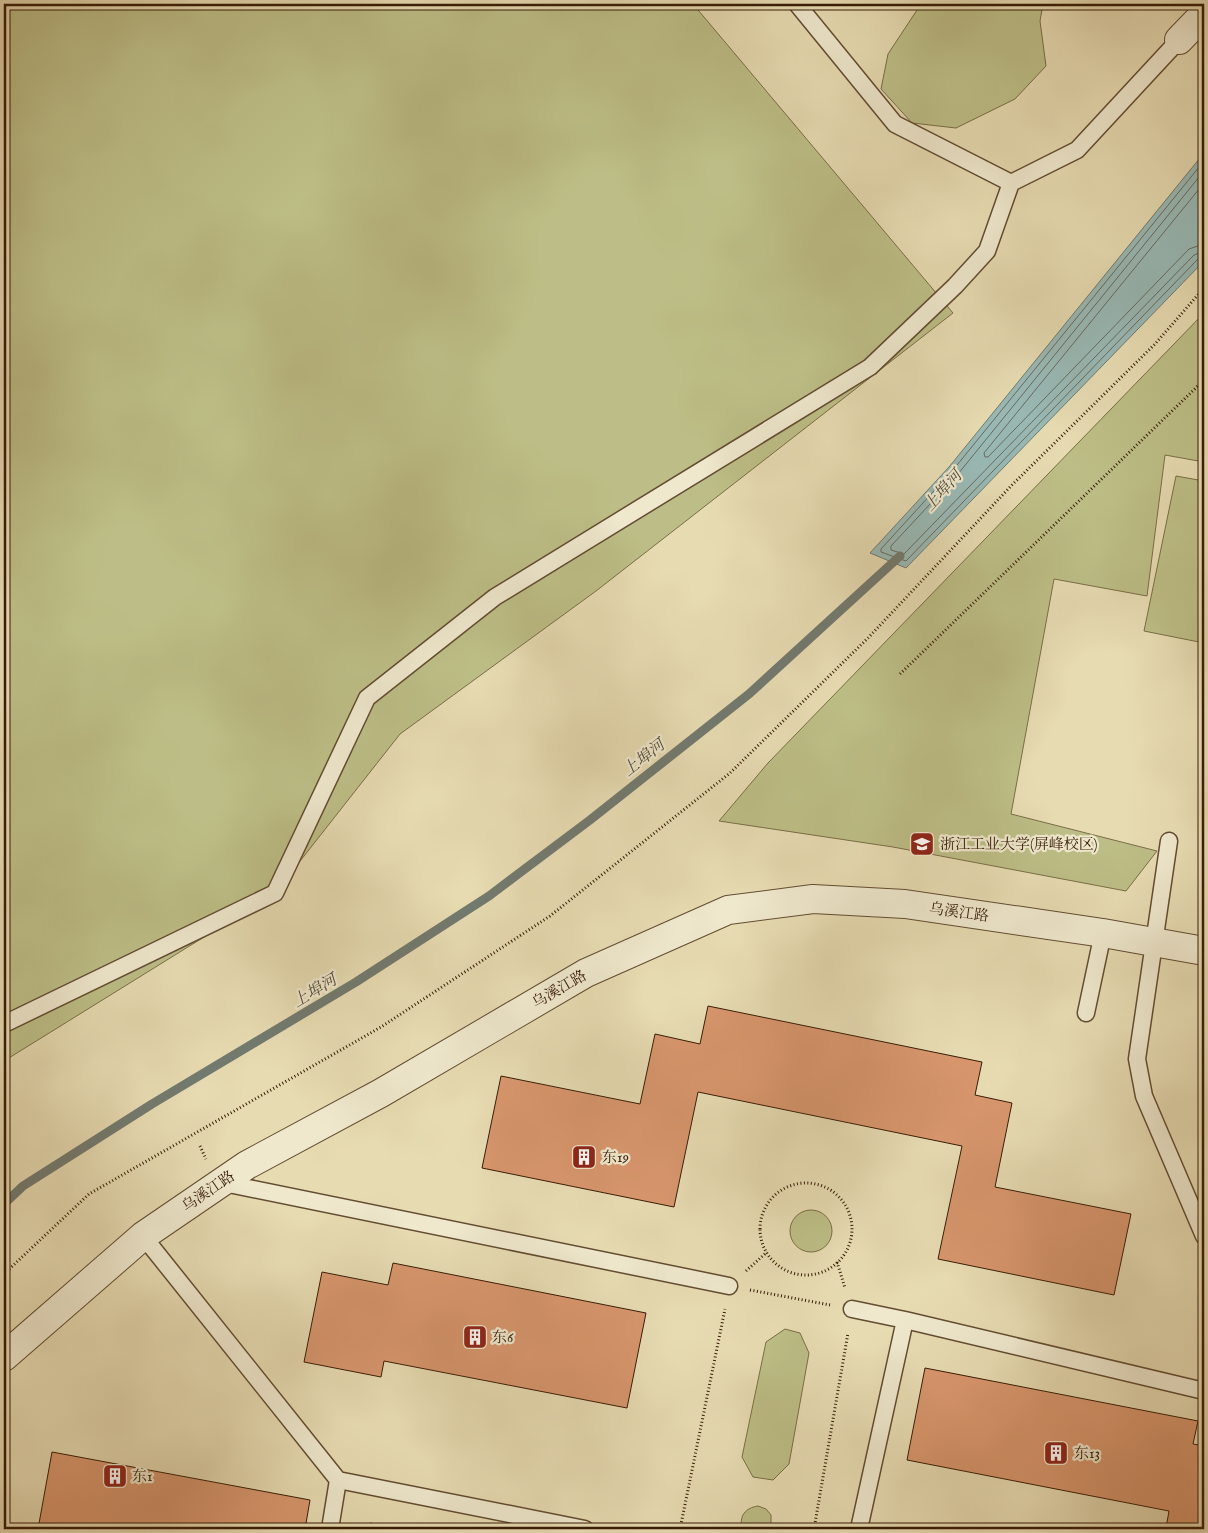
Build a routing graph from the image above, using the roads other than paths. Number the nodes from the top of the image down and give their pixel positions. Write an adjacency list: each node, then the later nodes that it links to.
1 (797, 4): 4 (lane)
2 (1204, 14): 3 (street)
3 (1179, 40): 4 (lane)
4 (1011, 183): 10 (lane)
5 (1169, 841): 7 (lane)
6 (1103, 933): 7 (street, 乌溪江路); 9 (lane); 11 (street, 乌溪江路)
7 (1156, 941): 8 (street, 乌溪江路); 13 (lane)
8 (1204, 951)
9 (1086, 1013)
10 (4, 1024)
11 (219, 1182): 12 (street, 乌溪江路); 14 (lane)
12 (143, 1236): 17 (street, 乌溪江路); 19 (lane)
13 (1204, 1236)
14 (729, 1286)
15 (852, 1309): 16 (lane)
16 (905, 1320): 18 (lane); 22 (lane)
17 (4, 1357)
18 (1204, 1391)
19 (338, 1480): 20 (lane); 21 (lane)
20 (330, 1529)
21 (585, 1529)
22 (859, 1529)

